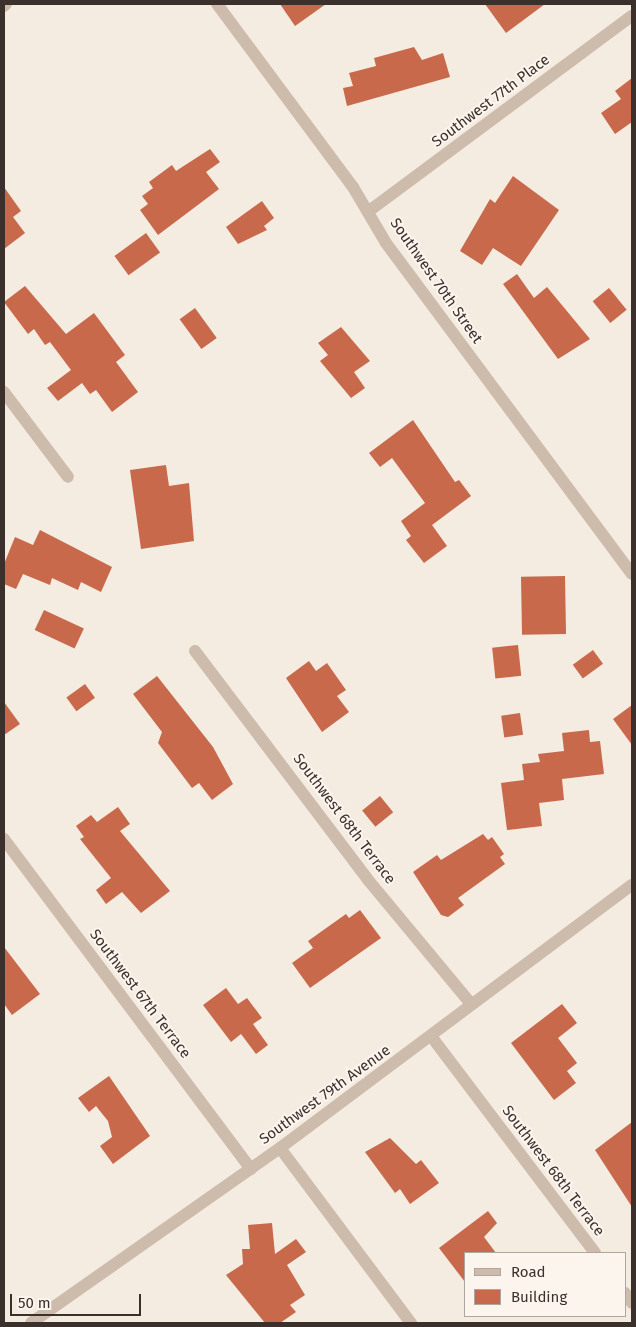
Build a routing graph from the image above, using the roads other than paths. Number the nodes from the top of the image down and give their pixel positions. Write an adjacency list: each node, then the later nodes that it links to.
1 (217, 4): 3 (street, Southwest 70th Street)
2 (632, 16): 3 (street, Southwest 77th Place)
3 (369, 211): 6 (street, Southwest 70th Street)
4 (4, 392): 5 (street)
5 (68, 477)
6 (632, 574)
7 (195, 651): 10 (street, Southwest 68th Terrace)
8 (4, 839): 13 (street, Southwest 67th Terrace)
9 (632, 885): 10 (street, Southwest 79th Avenue)
10 (471, 1004): 11 (street, Southwest 79th Avenue)
11 (431, 1036): 12 (street, Southwest 79th Avenue); 14 (street, Southwest 68th Terrace)
12 (280, 1148): 13 (street, Southwest 79th Avenue); 16 (street)
13 (251, 1169): 15 (street, Southwest 79th Avenue)
14 (593, 1252)
15 (31, 1323)
16 (411, 1323)

